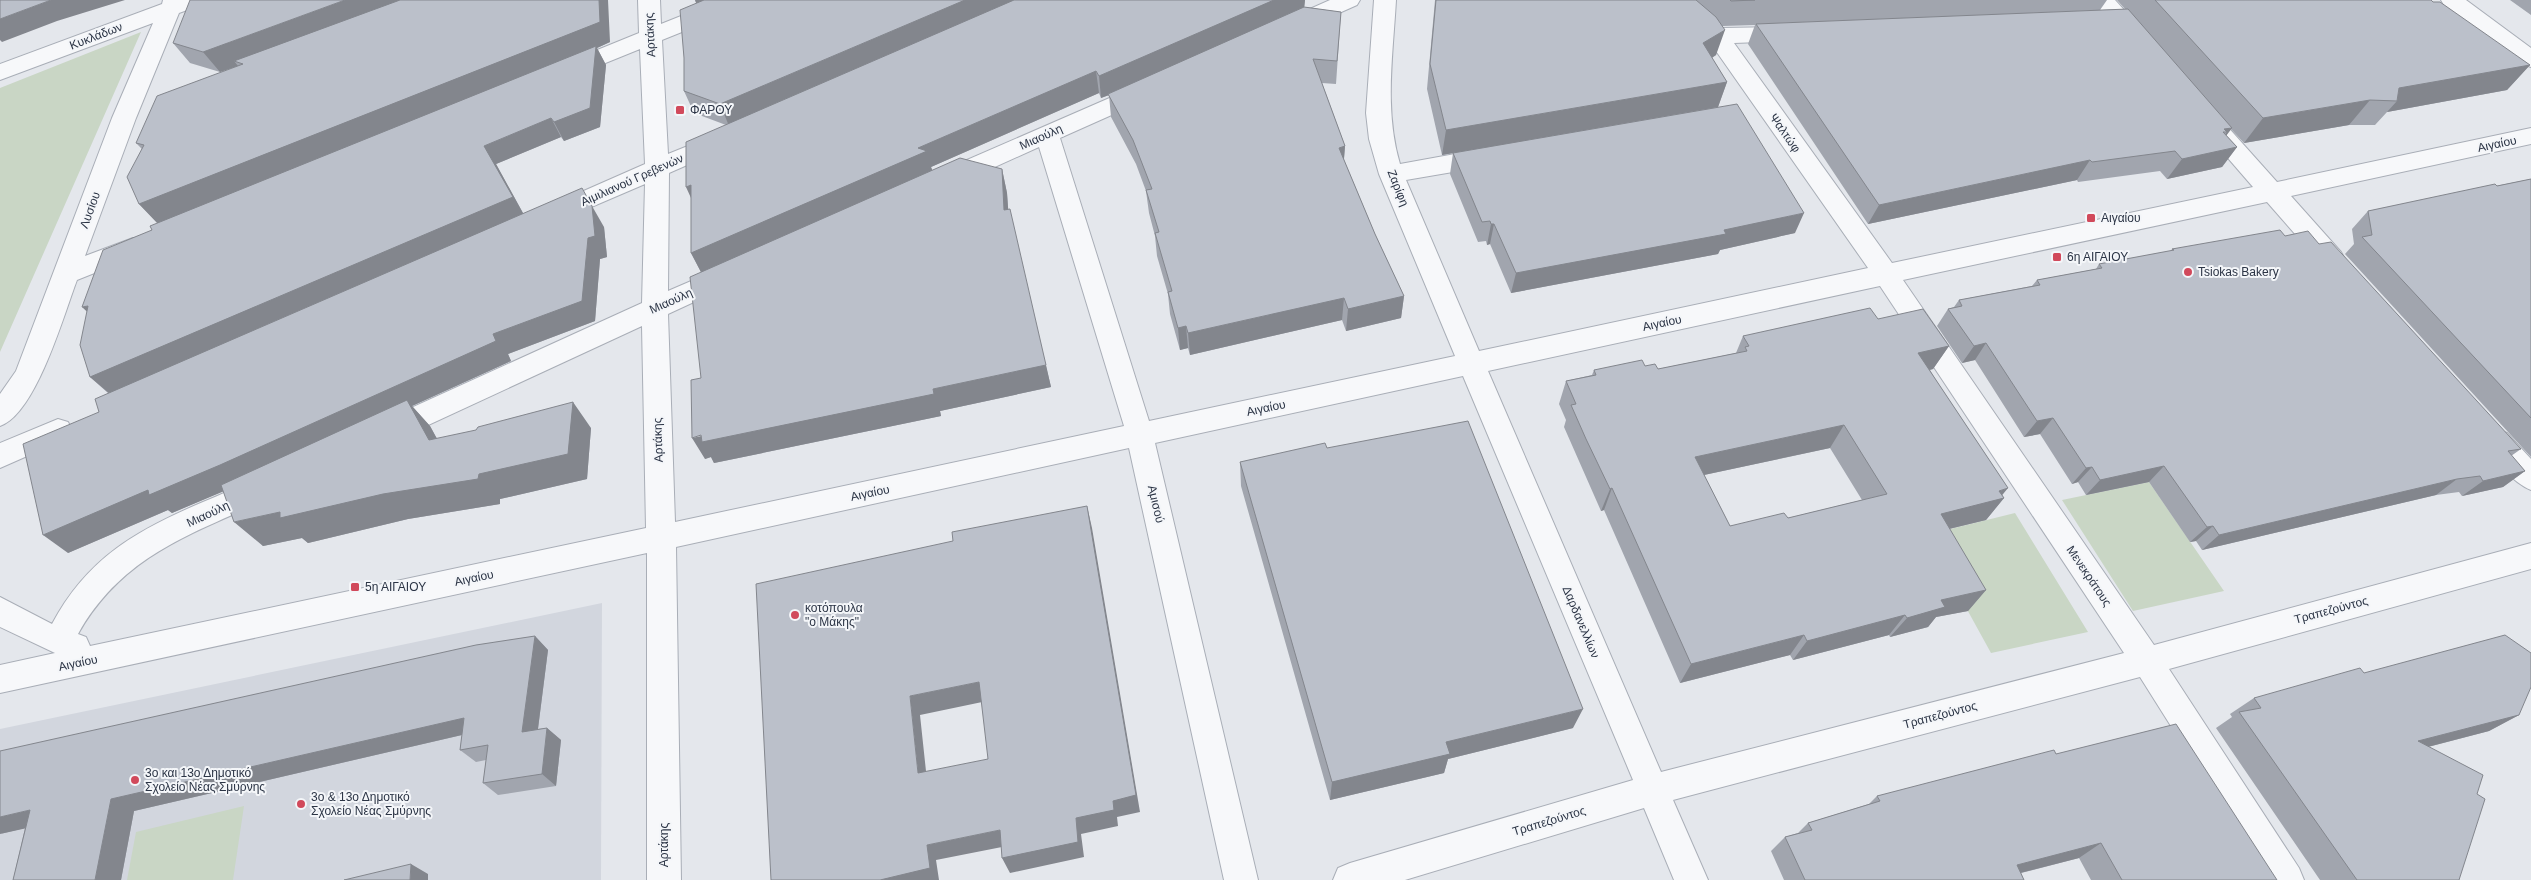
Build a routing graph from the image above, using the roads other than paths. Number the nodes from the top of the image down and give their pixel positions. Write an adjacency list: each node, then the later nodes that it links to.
1 (193, 0): 9 (street, Κυκλάδων)
2 (649, 0): 15 (street, Αρτάκης)
3 (741, 0): 15 (street)
4 (1349, 0): 13 (street)
5 (1385, 0): 29 (street, Ζαρίφη)
6 (1674, 0): 14 (street, Ψαλτώφ)
7 (2103, 0): 10 (street)
8 (2452, 0): 17 (street)
9 (172, 4): 18 (street, Κυκλάδων); 23 (street, Λυσίου)
10 (2121, 21): 11 (street); 16 (street)
11 (2092, 22)
12 (1806, 33): 14 (street)
13 (1269, 36)
14 (1717, 36): 36 (street, Ψαλτώφ)
15 (650, 37): 19 (street); 28 (street, Αρτάκης)
16 (2154, 58)
17 (2531, 59)
18 (0, 72)
19 (548, 78)
20 (1162, 83): 25 (street, Μιαούλη)
21 (2193, 103): 31 (street)
22 (152, 108): 23 (street)
23 (124, 118): 35 (street, Λυσίου)
24 (738, 134): 28 (street, Αιμιλιανού Γρεβενών)
25 (1047, 134): 30 (street, Μιαούλη); 43 (street, Αμισού)
26 (2531, 136): 31 (street, Αιγαίου)
27 (1513, 153): 29 (street)
28 (657, 169): 32 (street, Αιμιλιανού Γρεβενών); 38 (street, Αρτάκης)
29 (1391, 174): 39 (street, Ζαρίφη)
30 (928, 187)
31 (2271, 192): 36 (street, Αιγαίου); 37 (street)
32 (529, 225)
33 (150, 240): 35 (street)
34 (746, 268): 38 (street, Μιαούλη)
35 (67, 274): 40 (street, Λυσίου)
36 (1886, 275): 39 (street, Αιγαίου); 53 (street, Μενεκράτους)
37 (2351, 280)
38 (655, 308): 44 (street, Μιαούλη); 48 (street, Αρτάκης)
39 (1472, 364): 43 (street, Αιγαίου); 55 (street, Δαρδανελλίων)
40 (0, 415)
41 (82, 420): 45 (street)
42 (2484, 427): 46 (street)
43 (1140, 435): 48 (street, Αιγαίου); 57 (street, Αμισού)
44 (366, 441)
45 (0, 456)
46 (2531, 478)
47 (284, 479): 51 (street, Μιαούλη)
48 (661, 538): 52 (street, Αιγαίου); 56 (street, Αρτάκης)
49 (2531, 556): 53 (street, Τραπεζούντος)
50 (0, 610): 51 (street)
51 (59, 641): 52 (street)
52 (103, 657): 54 (street, Αιγαίου)
53 (2147, 661): 55 (street, Τραπεζούντος); 60 (street, Μενεκράτους)
54 (0, 679)
55 (1652, 790): 58 (street, Τραπεζούντος); 59 (street, Δαρδανελλίων)
56 (664, 880)
57 (1241, 880)
58 (1350, 880)
59 (1691, 880)
60 (2287, 880)

